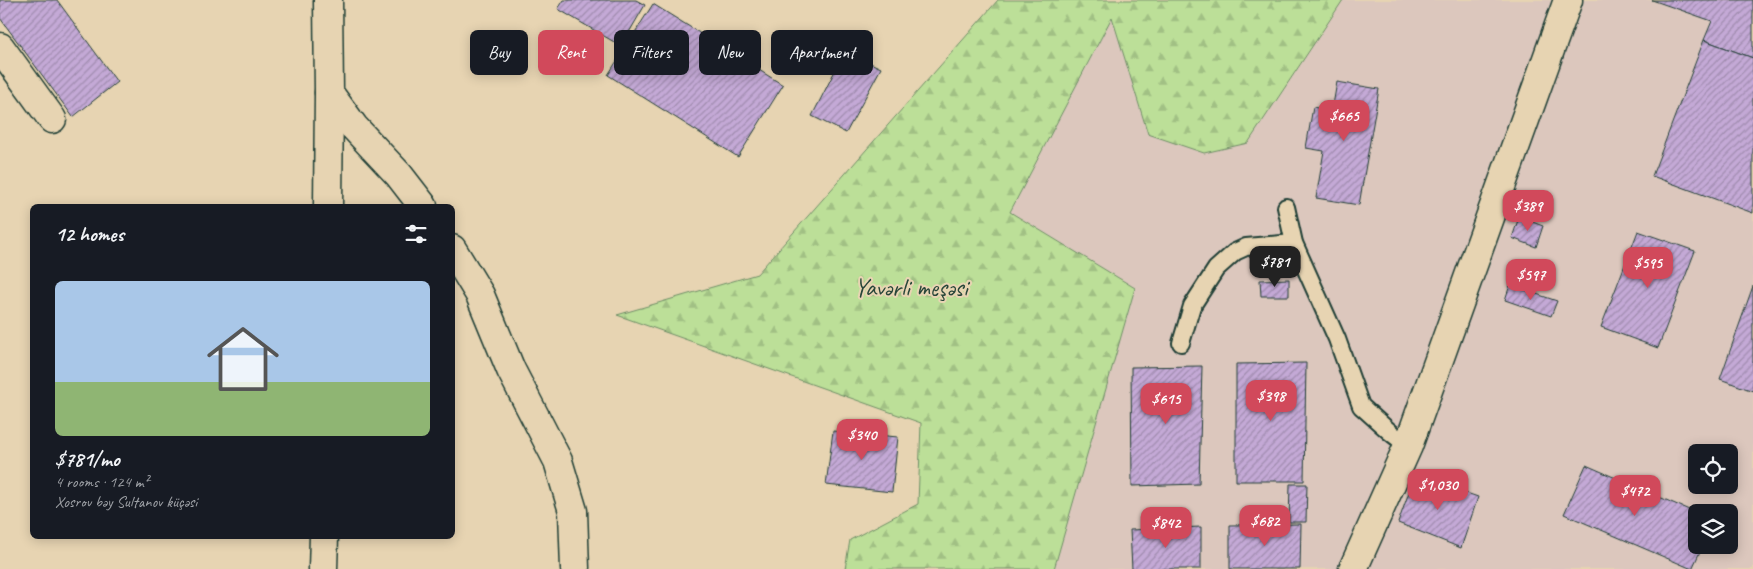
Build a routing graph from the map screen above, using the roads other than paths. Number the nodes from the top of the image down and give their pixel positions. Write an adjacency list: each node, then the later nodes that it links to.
1 (328, 0): 4 (street)
2 (1568, 0): 12 (street)
3 (0, 47): 5 (street)
4 (329, 93): 6 (street); 7 (street)
5 (52, 119)
6 (328, 204)
7 (421, 204)
8 (1286, 207): 9 (lane)
9 (1294, 242): 11 (lane); 12 (lane)
10 (455, 254): 15 (street)
11 (1182, 343)
12 (1408, 446): 16 (street)
13 (324, 539): 14 (street)
14 (323, 569)
15 (574, 569)
16 (1353, 569)

